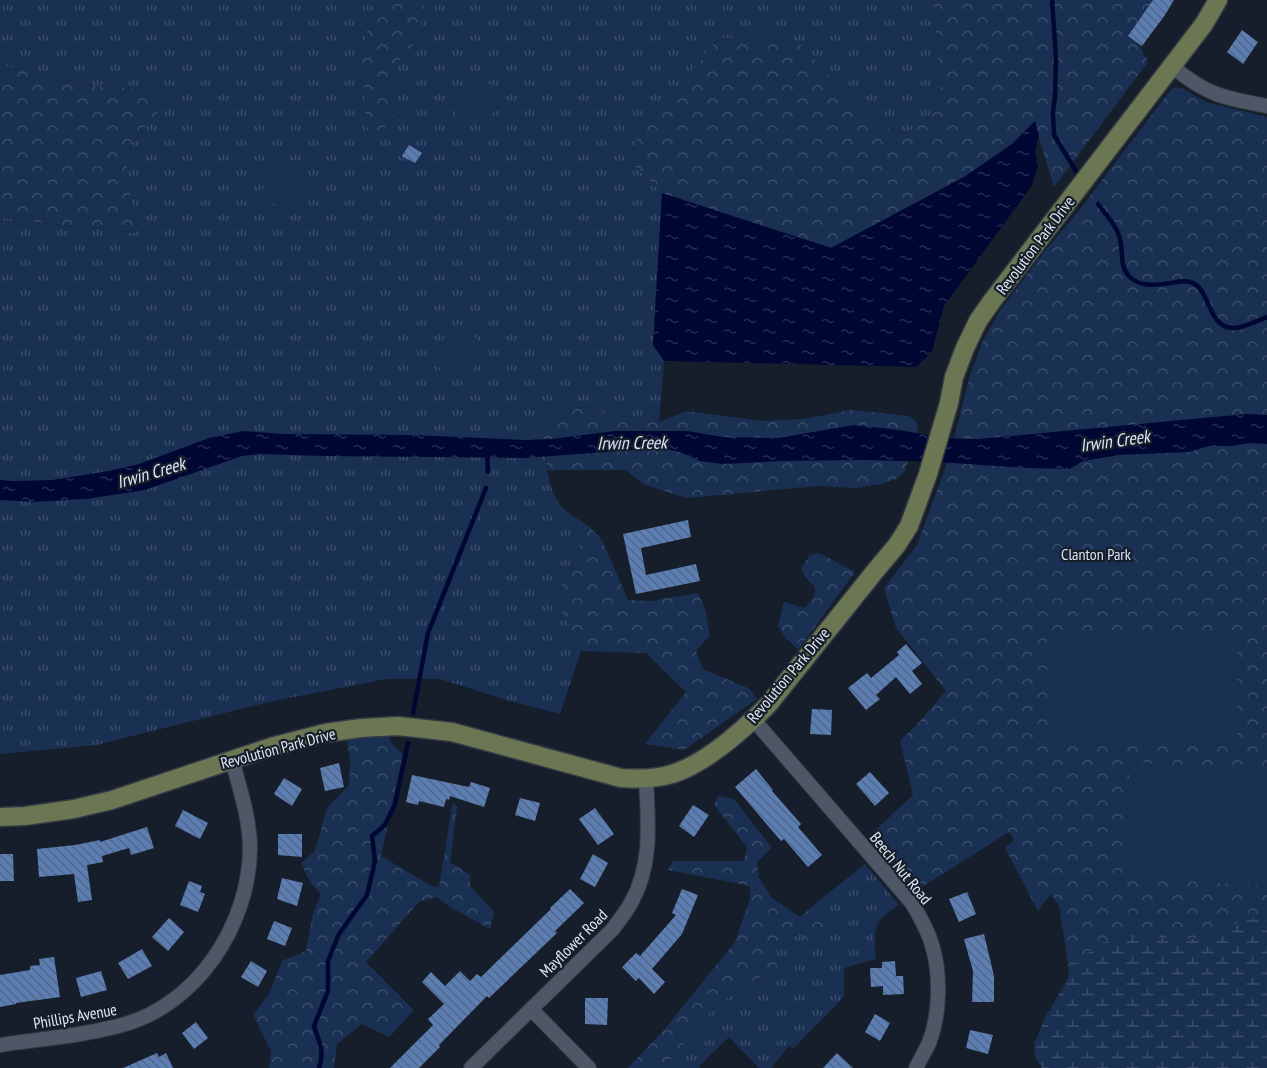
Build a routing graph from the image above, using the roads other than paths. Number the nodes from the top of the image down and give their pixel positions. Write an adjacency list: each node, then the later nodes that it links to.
1 (1218, 0): 2 (street, Revolution Park Drive)
2 (1172, 66): 3 (street); 4 (street, Revolution Park Drive)
3 (1267, 106)
4 (753, 719): 6 (street, Revolution Park Drive); 12 (street, Beech Nut Road)
5 (232, 760): 6 (street, Revolution Park Drive); 7 (street, Revolution Park Drive); 9 (street, Phillips Avenue)
6 (646, 779): 8 (street, Mayflower Road)
7 (0, 817)
8 (531, 1009): 10 (street, Mayflower Road); 11 (street)
9 (0, 1045)
10 (471, 1068)
11 (589, 1068)
12 (915, 1068)

